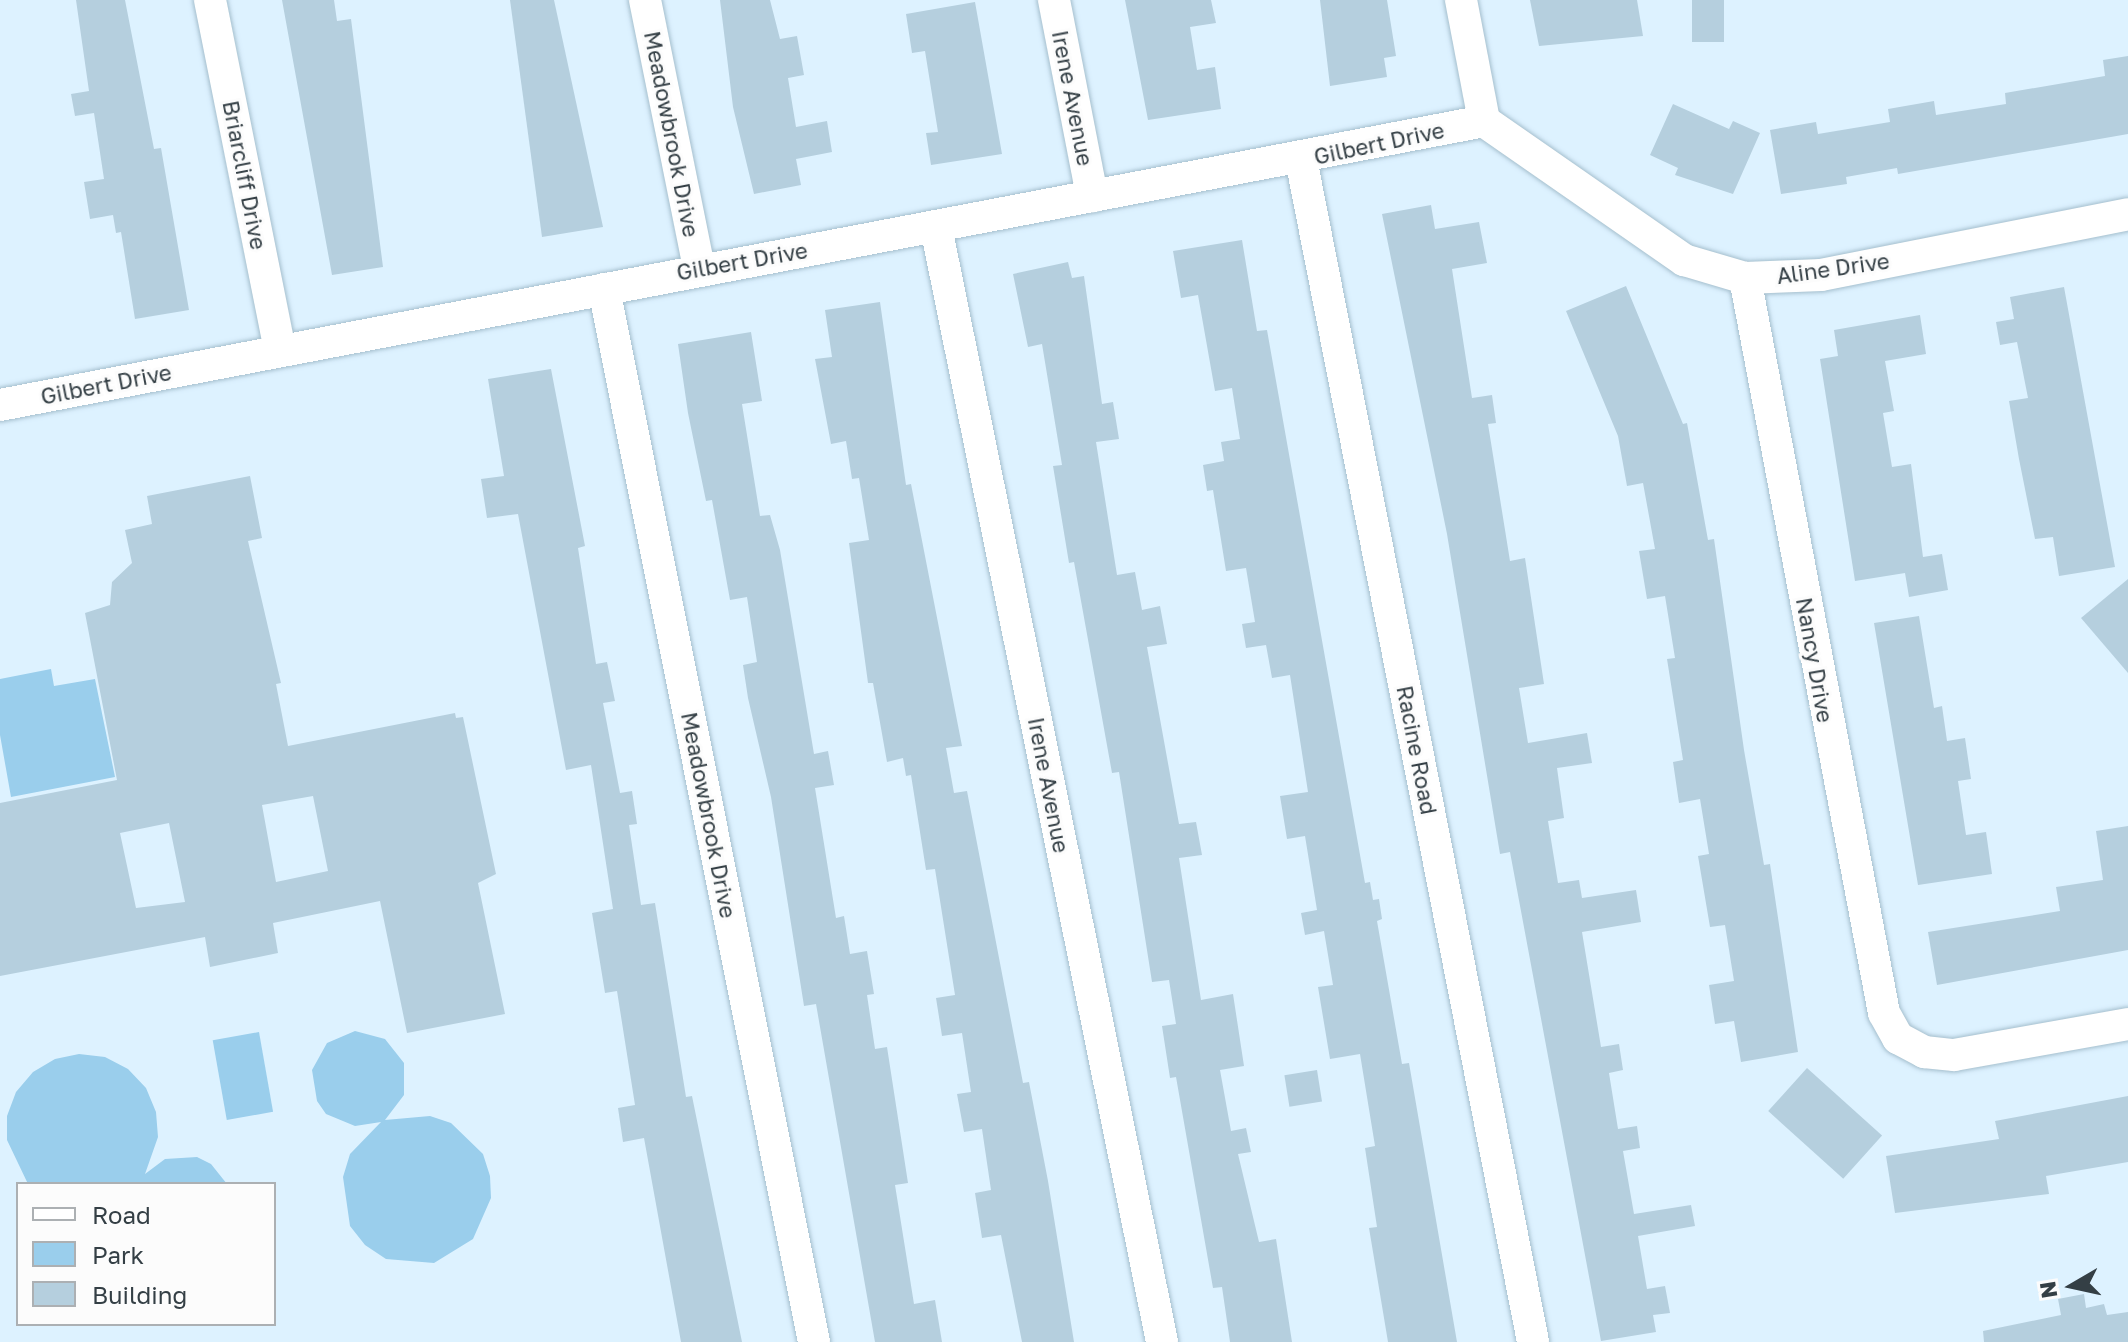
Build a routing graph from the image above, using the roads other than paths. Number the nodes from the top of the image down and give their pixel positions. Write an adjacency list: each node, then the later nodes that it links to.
1 (210, 0): 13 (street, Briarcliff Drive)
2 (645, 0): 10 (street, Meadowbrook Drive)
3 (1054, 0): 7 (street, Irene Avenue)
4 (1461, 0): 5 (street)
5 (1484, 121): 6 (street, Gilbert Drive); 11 (street, Aline Drive)
6 (1301, 159): 7 (street, Gilbert Drive); 18 (street, Racine Road)
7 (1092, 196): 9 (street, Gilbert Drive)
8 (2128, 214): 11 (street, Aline Drive)
9 (936, 227): 10 (street, Gilbert Drive); 17 (street, Irene Avenue)
10 (699, 267): 12 (street, Gilbert Drive)
11 (1745, 278): 15 (street, Nancy Drive)
12 (604, 289): 13 (street, Gilbert Drive); 16 (street, Meadowbrook Drive)
13 (280, 350): 14 (street, Gilbert Drive)
14 (0, 405)
15 (2128, 1024)
16 (814, 1342)
17 (1162, 1342)
18 (1533, 1342)

